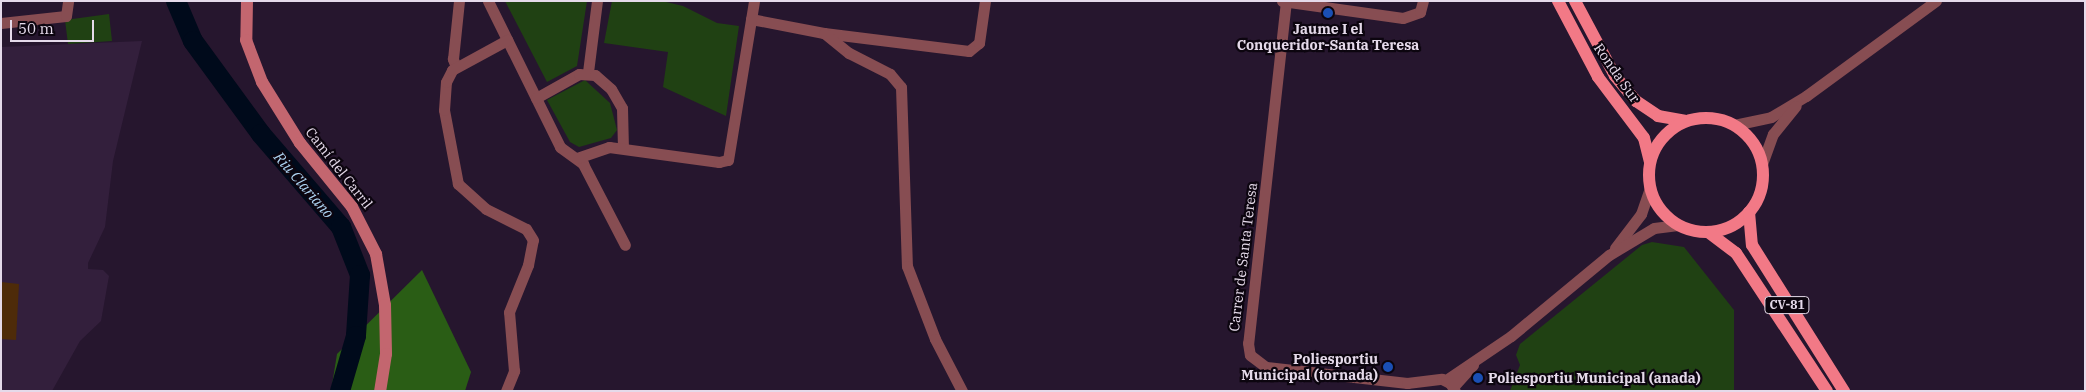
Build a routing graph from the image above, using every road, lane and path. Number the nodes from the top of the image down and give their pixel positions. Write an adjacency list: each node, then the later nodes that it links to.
1 (68, 1): 14 (street)
2 (247, 1): 36 (street, Camí del Carril)
3 (459, 1): 17 (street)
4 (488, 1): 16 (street)
5 (597, 1): 18 (street)
6 (754, 1): 13 (street)
7 (985, 1): 15 (street)
8 (1285, 1): 9 (street); 34 (street, Carrer de Santa Teresa)
9 (1423, 1)
10 (1558, 1): 25 (main road, Ronda Sur / CV-81)
11 (1575, 1): 21 (main road, Ronda Sur)
12 (1936, 1): 19 (street)
13 (751, 19): 15 (street); 23 (street)
14 (1, 23)
15 (824, 33): 38 (street)
16 (507, 40): 17 (street); 20 (street)
17 (456, 67): 37 (street)
18 (588, 72): 20 (street); 23 (street)
19 (1806, 96): 22 (street); 26 (street)
20 (536, 98): 24 (street)
21 (1684, 122): 22 (main road); 25 (main road, CV-81)
22 (1734, 125): 26 (main road)
23 (623, 148): 24 (street)
24 (577, 158): 31 (street)
25 (1650, 162): 27 (main road, CV-81)
26 (1762, 164): 28 (main road)
27 (1650, 188): 29 (main road, CV-81); 32 (street)
28 (1749, 212): 30 (main road); 42 (main road, CV-81)
29 (1678, 225): 30 (main road, CV-81); 32 (street)
30 (1708, 232): 41 (main road, CV-81)
31 (625, 245)
32 (1609, 255): 35 (street)
33 (1432, 381): 34 (street, Carrer de Santa Teresa); 35 (street, Carrer de Santa Teresa); 40 (street)
34 (1407, 383): 39 (street)
35 (1451, 386)
36 (380, 391)
37 (506, 391)
38 (962, 391)
39 (1417, 391)
40 (1426, 391)
41 (1826, 391)
42 (1844, 391)

